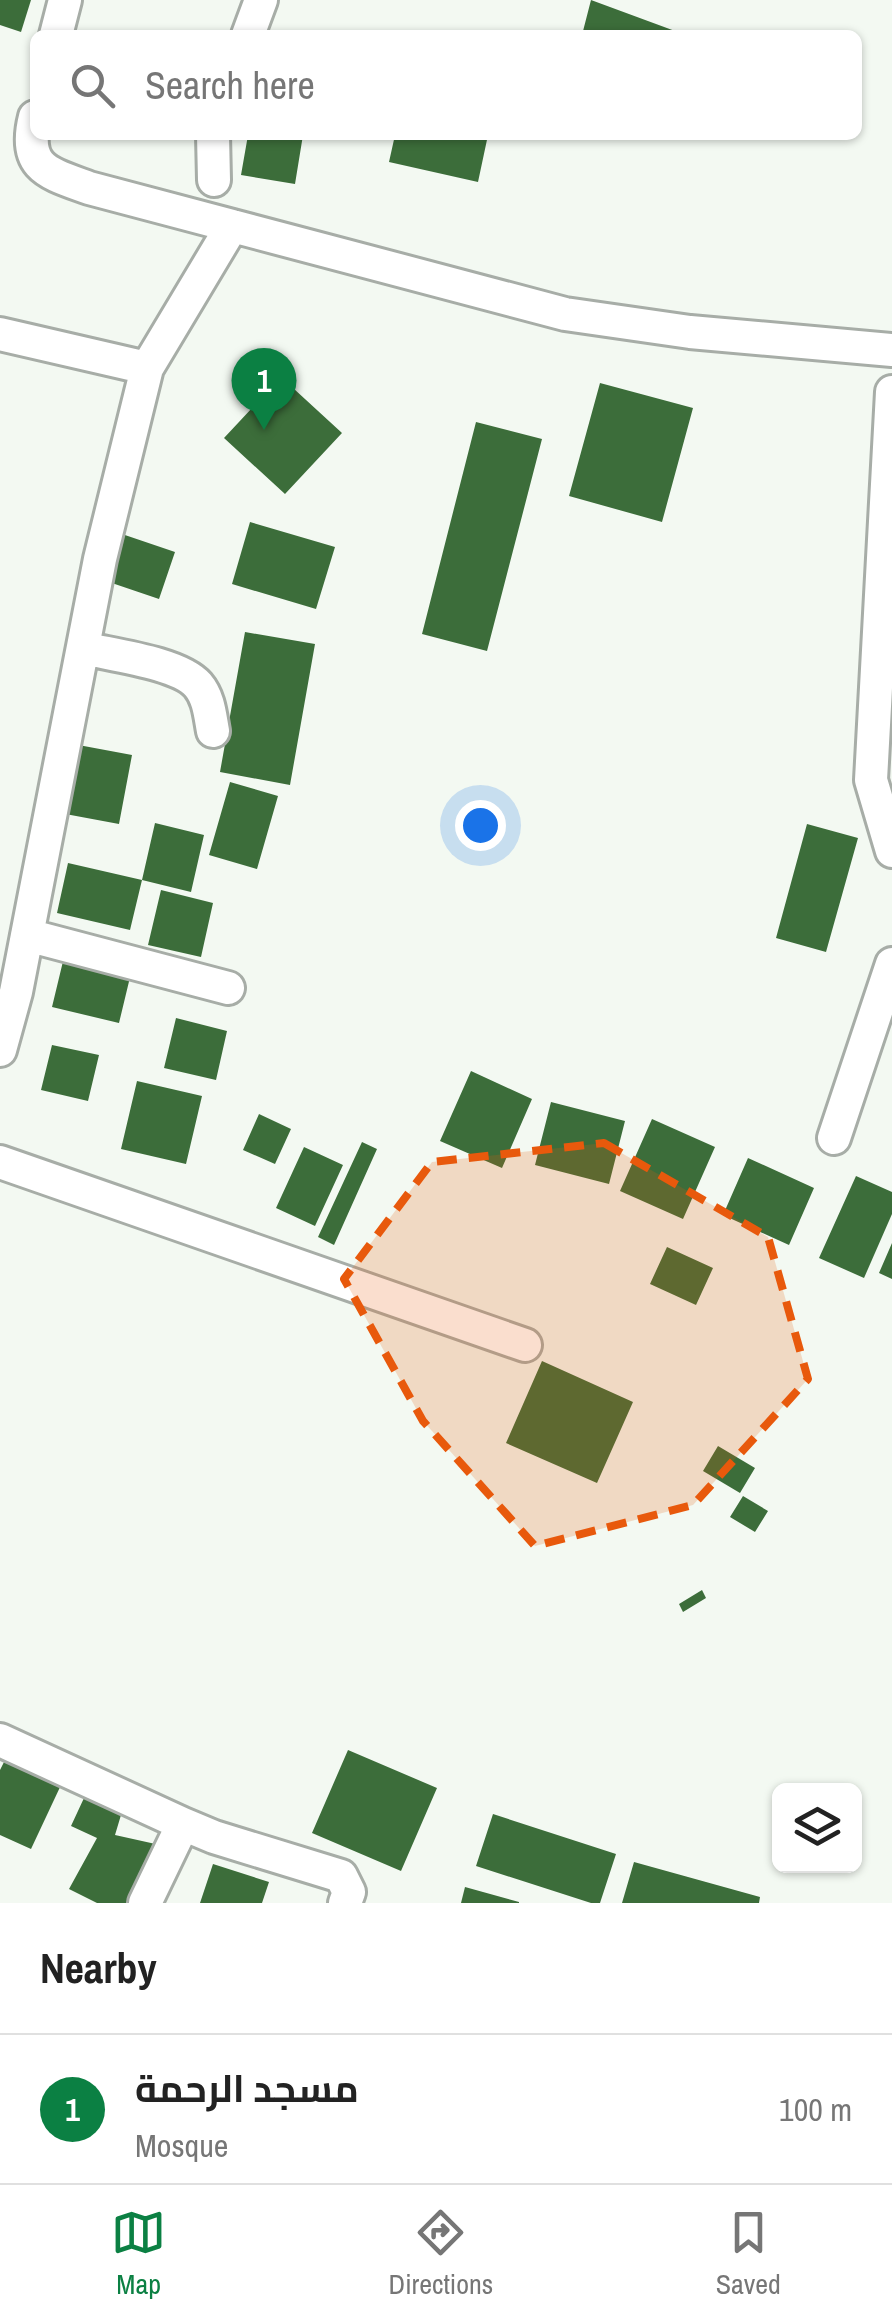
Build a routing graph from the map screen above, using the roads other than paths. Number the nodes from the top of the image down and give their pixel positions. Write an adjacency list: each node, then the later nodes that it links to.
1 (65, 0): 3 (street)
2 (261, 0): 4 (street)
3 (57, 30)
4 (250, 30)
5 (32, 140): 8 (street)
6 (213, 140): 7 (street)
7 (214, 180)
8 (232, 226): 10 (street); 11 (street)
9 (0, 334): 11 (street)
10 (892, 350)
11 (147, 368): 13 (street)
12 (892, 392): 15 (street)
13 (83, 648): 14 (street); 16 (street)
14 (213, 731)
15 (892, 851)
16 (27, 935): 18 (street); 19 (street)
17 (892, 964): 20 (street)
18 (228, 988)
19 (0, 1050)
20 (834, 1138)
21 (0, 1162): 22 (street)
22 (525, 1345)
23 (0, 1740): 24 (street)
24 (183, 1824): 25 (street); 26 (street)
25 (145, 1903)
26 (345, 1903)

